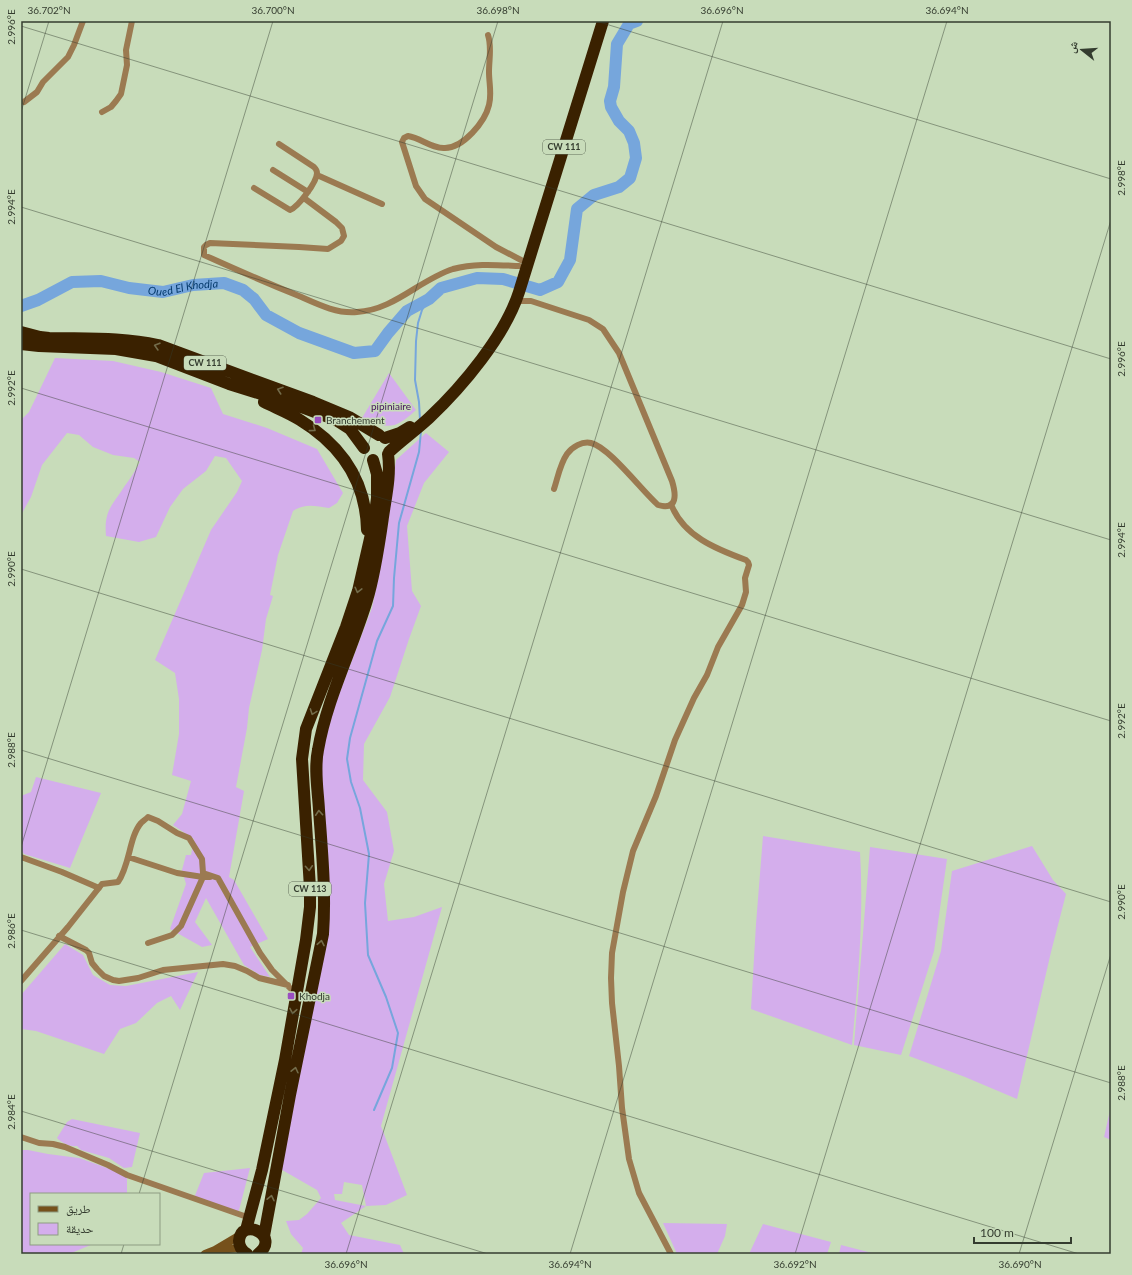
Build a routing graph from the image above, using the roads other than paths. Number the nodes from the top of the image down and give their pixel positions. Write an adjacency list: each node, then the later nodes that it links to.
1 (83, 21): 6 (street)
2 (132, 21): 7 (street)
3 (594, 21): 15 (highway, CW 111)
4 (603, 21): 15 (highway, CW 111)
5 (488, 35): 15 (street)
6 (24, 102)
7 (102, 112)
8 (279, 144): 10 (street)
9 (273, 170): 12 (street)
10 (317, 175): 12 (street); 14 (street)
11 (254, 188): 13 (street)
12 (308, 192): 13 (street)
13 (304, 198): 15 (street)
14 (382, 204)
15 (521, 268): 16 (highway, CW 111)
16 (516, 295): 20 (highway, CW 111); 26 (street)
17 (21, 332): 21 (highway, CW 111, one-way to 17)
18 (21, 344): 19 (highway)
19 (229, 384): 22 (highway, CW 111); 27 (highway, one-way to 27)
20 (414, 427): 21 (highway); 23 (highway, CW 111)
21 (382, 436): 22 (highway); 23 (highway)
22 (364, 448): 24 (highway)
23 (389, 453): 24 (highway); 40 (highway, one-way to 23)
24 (373, 460): 27 (highway)
25 (554, 489): 26 (street)
26 (671, 504): 45 (street)
27 (367, 552): 36 (highway, CW 113, one-way to 36)
28 (21, 857): 32 (street)
29 (128, 857): 30 (street); 31 (street); 32 (street)
30 (203, 877): 31 (street); 34 (street)
31 (218, 878): 36 (street)
32 (99, 888): 33 (street)
33 (59, 936): 35 (street); 36 (street)
34 (148, 943)
35 (21, 981)
36 (292, 990): 38 (highway, CW 113, one-way to 38)
37 (21, 1137): 38 (street)
38 (250, 1218): 39 (highway, CW 113)
39 (244, 1232): 40 (highway); 41 (main road); 42 (highway)
40 (264, 1236): 43 (highway)
41 (214, 1250): 42 (main road); 44 (main road)
42 (244, 1252)
43 (260, 1253)
44 (205, 1254)
45 (671, 1254)

